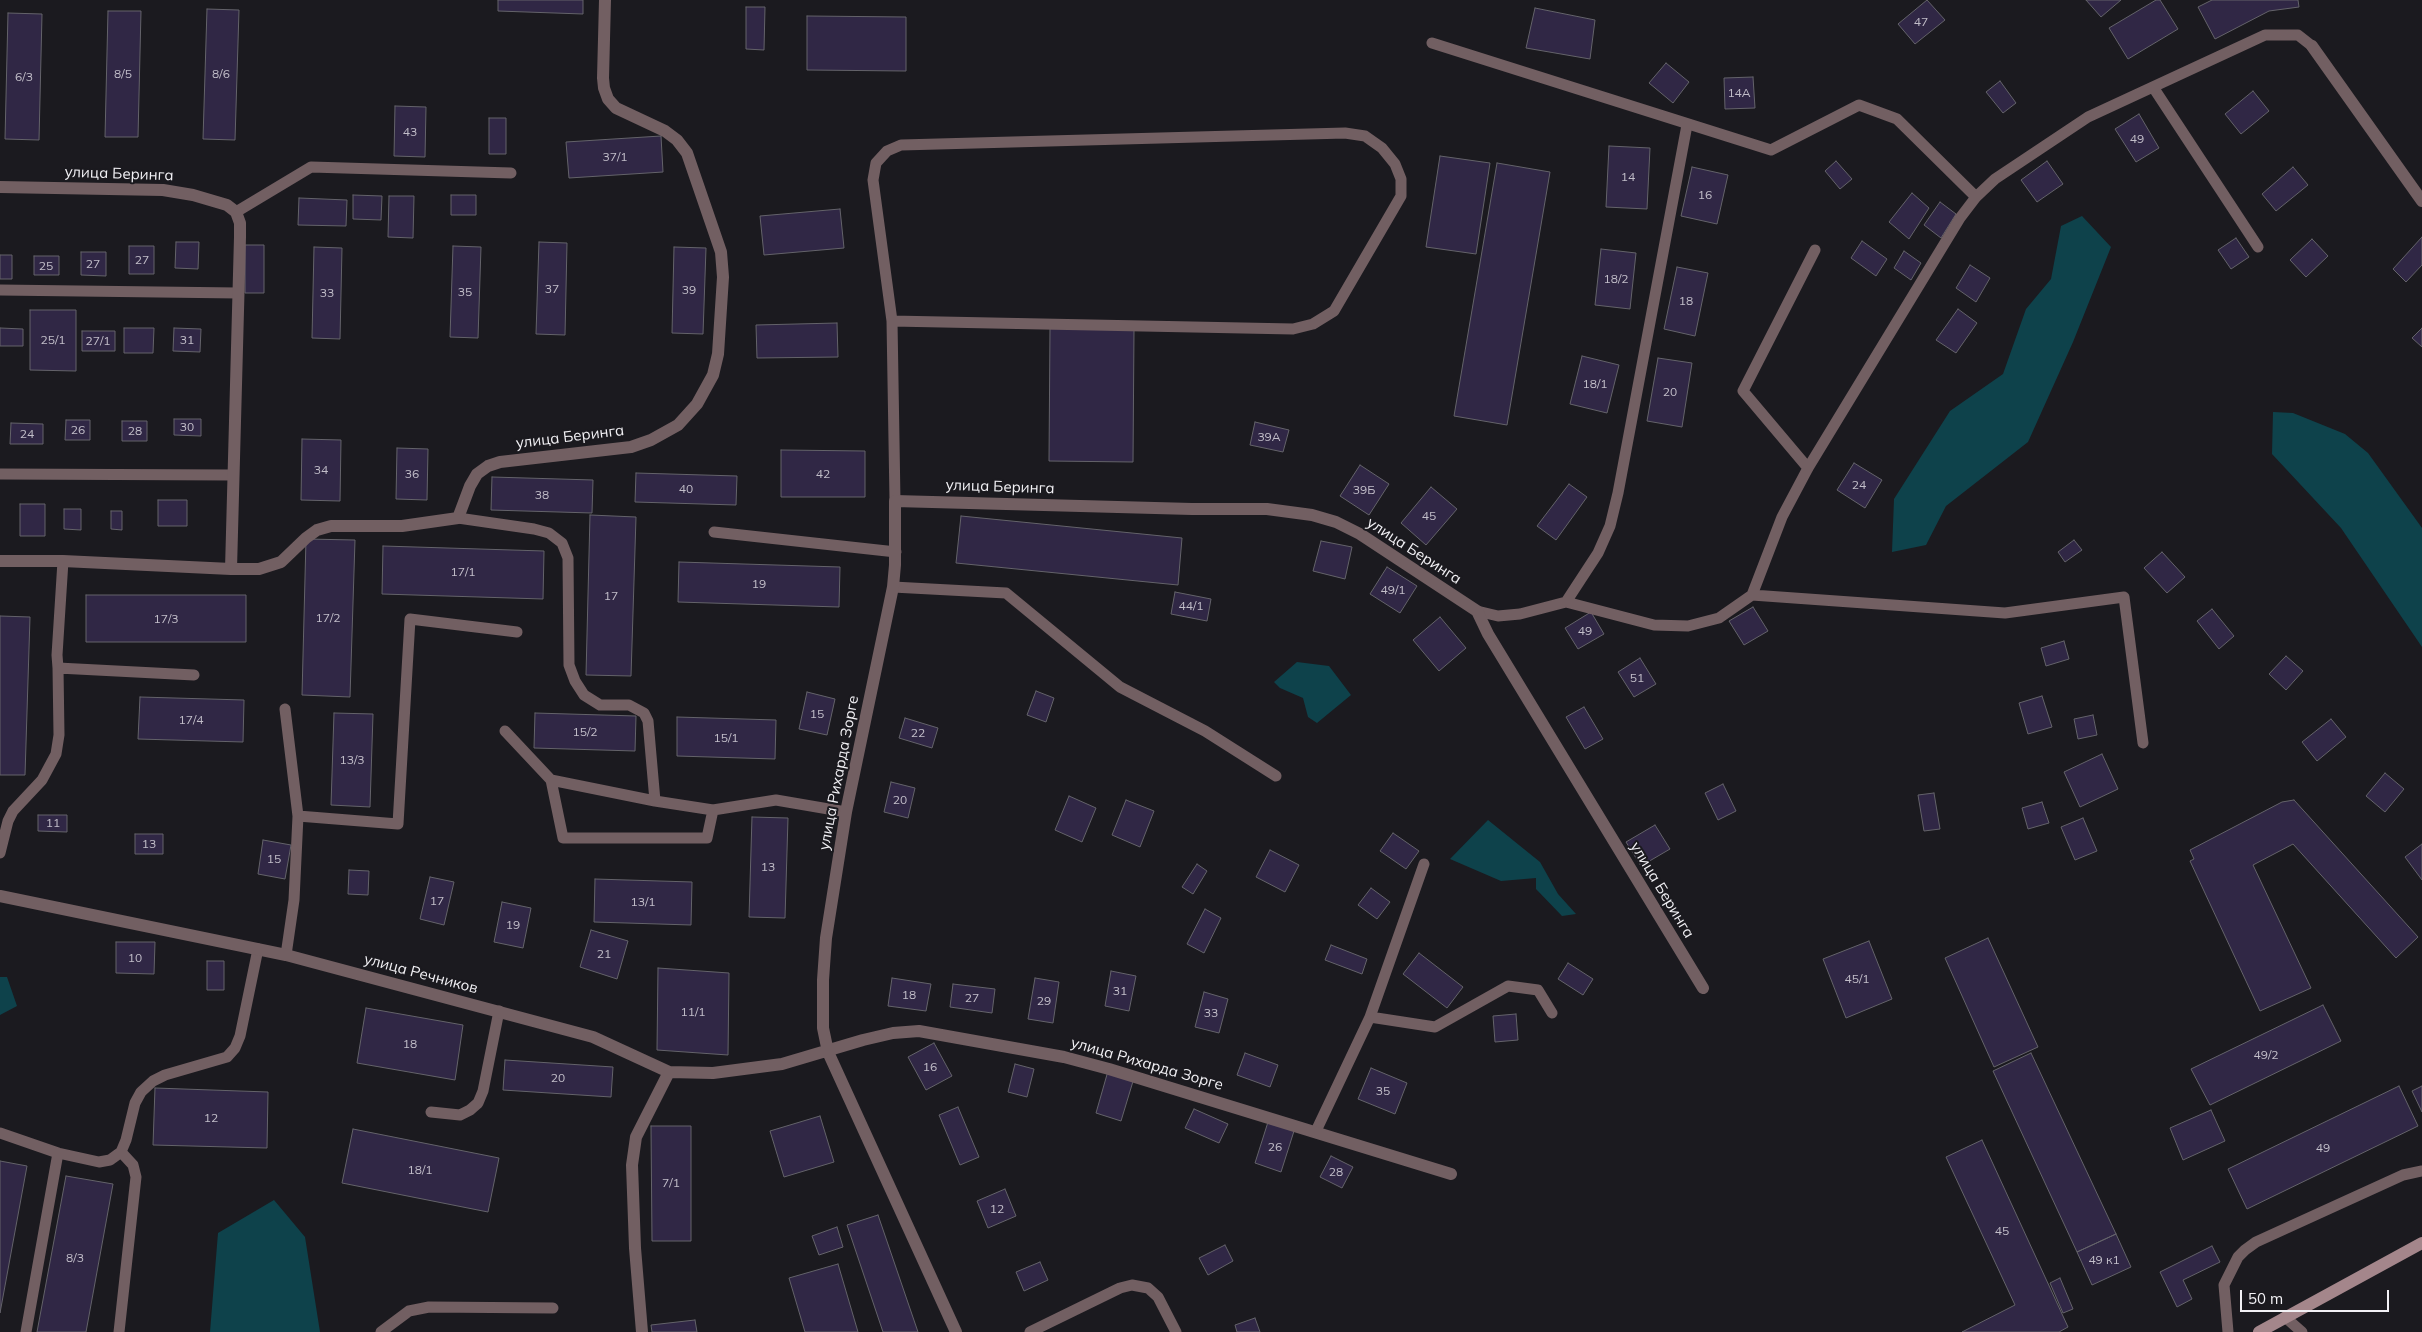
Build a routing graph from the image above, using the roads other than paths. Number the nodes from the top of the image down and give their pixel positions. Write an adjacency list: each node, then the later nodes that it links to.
1 (605, 0): 20 (street, улица Беринга)
2 (1432, 43): 5 (lane)
3 (2312, 46): 4 (lane); 9 (street)
4 (2153, 87): 8 (lane); 11 (lane)
5 (1687, 125): 8 (lane); 28 (lane)
6 (511, 173): 10 (lane)
7 (0, 187): 10 (street, улица Беринга)
8 (1976, 197): 16 (lane)
9 (2422, 201)
10 (236, 212): 14 (street)
11 (2258, 247)
12 (1815, 250): 16 (lane)
13 (0, 290): 14 (lane)
14 (238, 293): 18 (street)
15 (892, 321): 15 (lane); 19 (lane)
16 (1808, 468): 27 (lane)
17 (0, 474): 18 (lane)
18 (232, 475): 25 (street)
19 (895, 500): 22 (street, улица Рихарда Зорге); 29 (street, улица Беринга)
20 (458, 518): 25 (street); 38 (lane)
21 (714, 532): 22 (lane)
22 (896, 552): 26 (street, улица Рихарда Зорге)
23 (0, 561): 24 (street)
24 (63, 561): 25 (street); 31 (lane)
25 (231, 569)
26 (893, 588): 36 (lane); 40 (street, улица Рихарда Зорге)
27 (1752, 595): 28 (lane); 35 (lane)
28 (1566, 602): 29 (lane)
29 (1477, 611): 47 (street, улица Беринга)
30 (517, 632): 41 (lane)
31 (58, 668): 32 (lane); 42 (lane)
32 (194, 675)
33 (286, 709): 41 (lane)
34 (505, 730): 37 (lane)
35 (2142, 743)
36 (1276, 776)
37 (551, 780): 38 (lane); 39 (lane)
38 (654, 801): 39 (lane)
39 (713, 810): 40 (lane)
40 (846, 812): 51 (street, улица Рихарда Зорге)
41 (298, 816): 46 (lane)
42 (0, 853)
43 (1424, 864): 50 (lane)
44 (0, 896): 45 (street, улица Речников)
45 (258, 949): 46 (street, улица Речников); 56 (lane)
46 (286, 955): 48 (street, улица Речников)
47 (1703, 988)
48 (499, 1011): 52 (street, улица Речников); 53 (lane)
49 (1552, 1013): 50 (lane)
50 (1370, 1016): 54 (lane)
51 (828, 1052): 52 (street, улица Речников); 54 (street, улица Рихарда Зорге); 67 (street, улица Рихарда Зорге)
52 (669, 1072): 66 (street)
53 (431, 1112)
54 (1316, 1131): 59 (street, улица Рихарда Зорге)
55 (0, 1133): 57 (lane)
56 (121, 1152): 57 (lane); 64 (lane)
57 (58, 1153): 63 (lane)
58 (2422, 1171): 70 (lane)
59 (1451, 1174)
60 (2422, 1244): 62 (main road)
61 (553, 1308): 65 (lane)
62 (2285, 1317): 71 (main road); 72 (lane)
63 (26, 1332)
64 (119, 1332)
65 (381, 1332)
66 (642, 1332)
67 (956, 1332)
68 (1030, 1332): 69 (lane)
69 (1176, 1332)
70 (2228, 1332)
71 (2259, 1332)
72 (2302, 1332)

